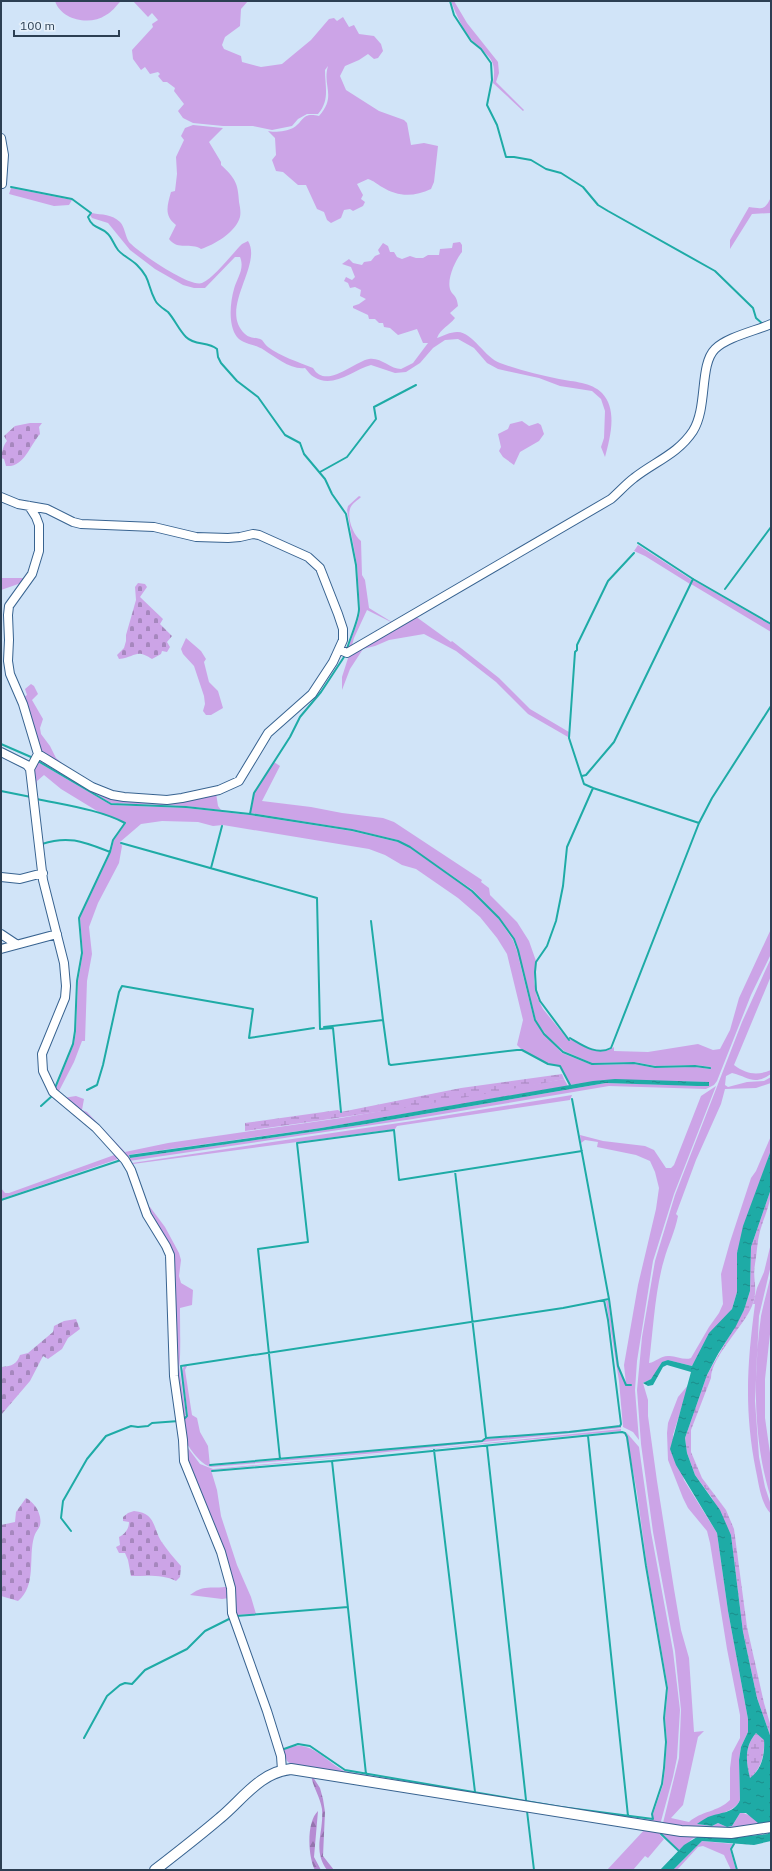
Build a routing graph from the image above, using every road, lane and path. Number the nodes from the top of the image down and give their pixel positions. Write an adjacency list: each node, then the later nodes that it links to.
1 (1, 138): 2 (street)
2 (2, 184)
3 (771, 324): 6 (street)
4 (1, 497): 5 (street)
5 (29, 506): 6 (street); 8 (street)
6 (340, 650): 8 (street)
7 (1, 752): 9 (street)
8 (38, 754): 9 (street)
9 (30, 770): 10 (street)
10 (43, 873): 11 (street); 13 (street)
11 (1, 877)
12 (1, 934): 14 (street)
13 (57, 934): 14 (street); 16 (street)
14 (16, 944): 15 (street)
15 (1, 949)
16 (282, 1770): 17 (street); 18 (street)
17 (768, 1828)
18 (155, 1870)

